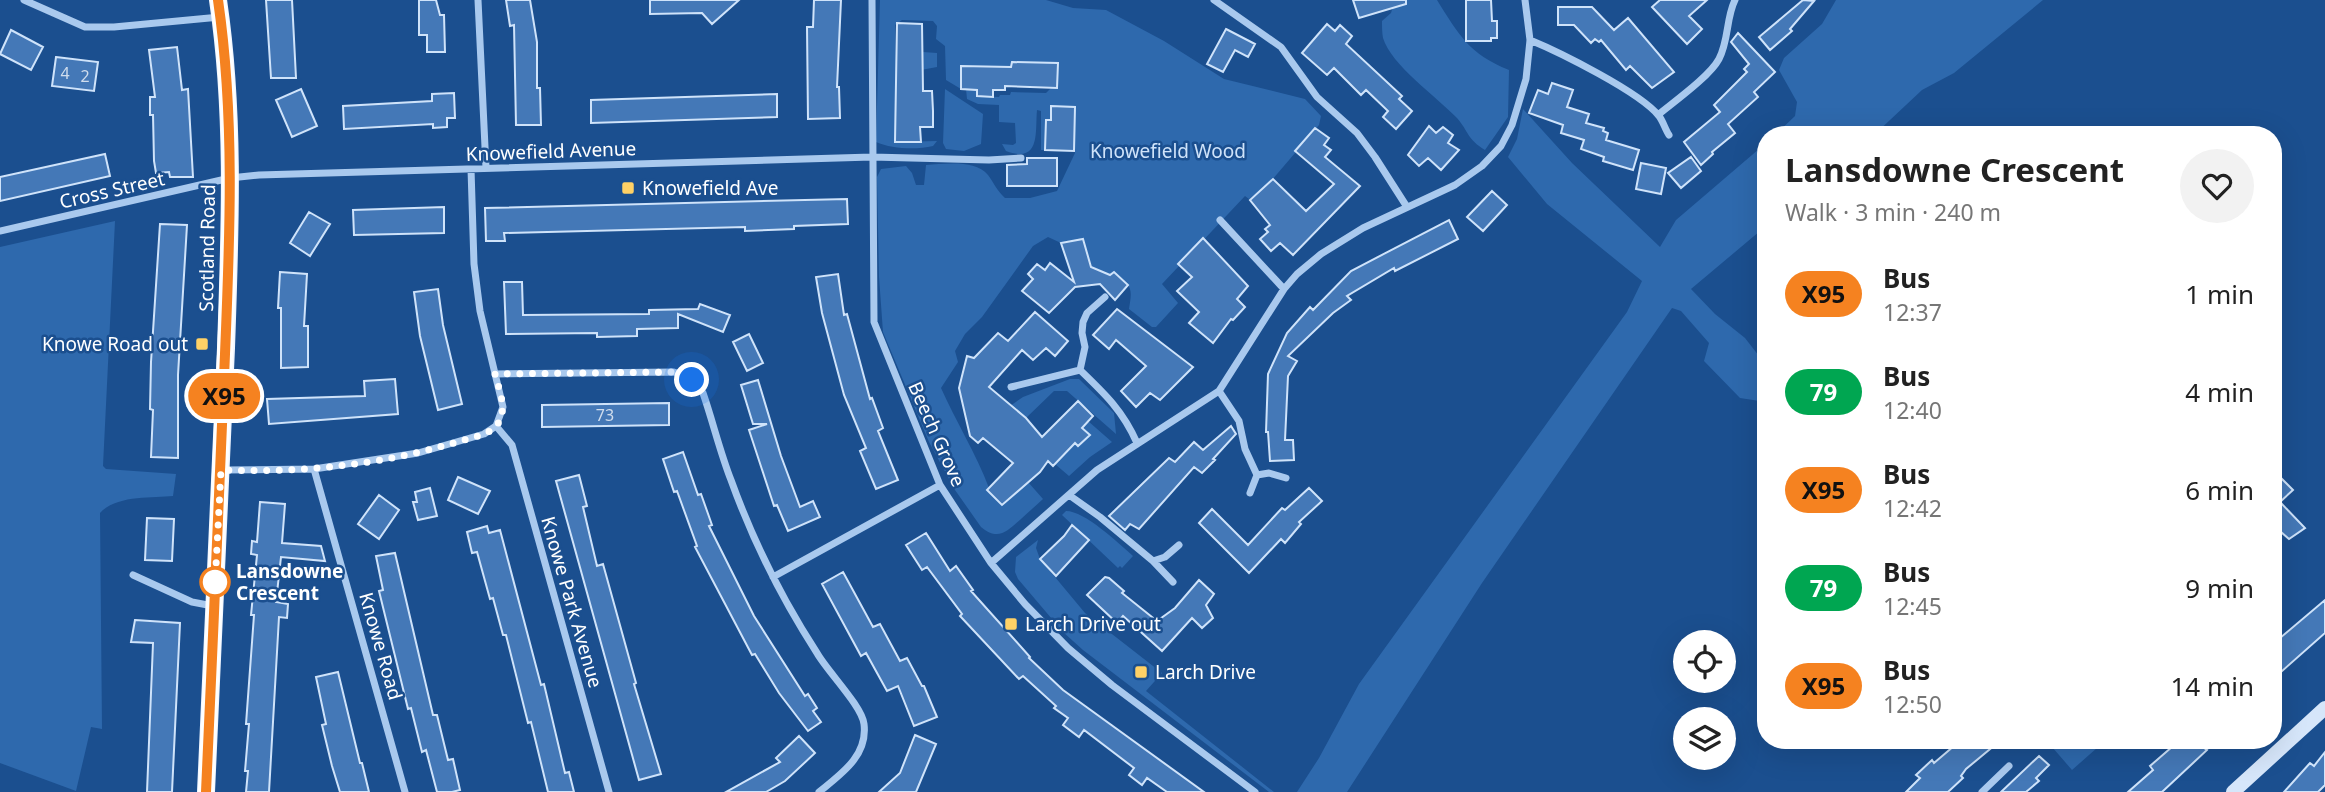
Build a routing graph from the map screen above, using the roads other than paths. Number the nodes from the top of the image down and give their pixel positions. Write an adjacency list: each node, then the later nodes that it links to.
1 (24, 0): 7 (street)
2 (478, 0): 13 (street)
3 (872, 0): 11 (street, Beech Grove)
4 (1214, 0): 16 (street)
5 (1525, 0): 8 (street)
6 (1735, 0): 9 (street)
7 (219, 9): 15 (main road, Scotland Road)
8 (1530, 40): 9 (street); 16 (street)
9 (1658, 115): 10 (street)
10 (1668, 135)
11 (872, 157): 12 (street, Knowefield Avenue); 13 (street, Knowefield Avenue); 31 (street, Beech Grove)
12 (1021, 158)
13 (486, 168): 14 (street, Knowefield Avenue)
14 (471, 169): 15 (street, Knowefield Avenue); 22 (street)
15 (230, 178): 18 (street, Cross Street); 28 (main road, Scotland Road)
16 (1407, 207): 19 (street)
17 (1220, 220): 19 (street)
18 (0, 231)
19 (1284, 289): 24 (street)
20 (1105, 297): 21 (street)
21 (1080, 370): 23 (street); 26 (street)
22 (495, 374): 25 (street); 38 (street)
23 (1011, 387)
24 (1219, 391): 26 (street); 29 (street)
25 (496, 426): 27 (street); 47 (street, Knowe Park Avenue)
26 (1137, 443): 33 (street)
27 (314, 469): 28 (street); 46 (street, Knowe Road)
28 (221, 470): 40 (main road, Scotland Road)
29 (1257, 475): 30 (street); 32 (street)
30 (1286, 478)
31 (940, 485): 36 (street, Beech Grove); 38 (street)
32 (1250, 493)
33 (1069, 495): 35 (street); 36 (street)
34 (1179, 545): 35 (street)
35 (1153, 561): 39 (street)
36 (991, 563): 49 (street, Beech Grove)
37 (133, 575): 40 (street)
38 (773, 577): 48 (street)
39 (1173, 582)
40 (214, 606): 45 (main road, Scotland Road)
41 (2325, 708): 42 (main road)
42 (2282, 747)
43 (2280, 749): 51 (main road)
44 (2009, 766): 50 (street)
45 (206, 792)
46 (405, 792)
47 (609, 792)
48 (820, 792)
49 (1255, 792)
50 (1982, 792)
51 (2233, 792)

